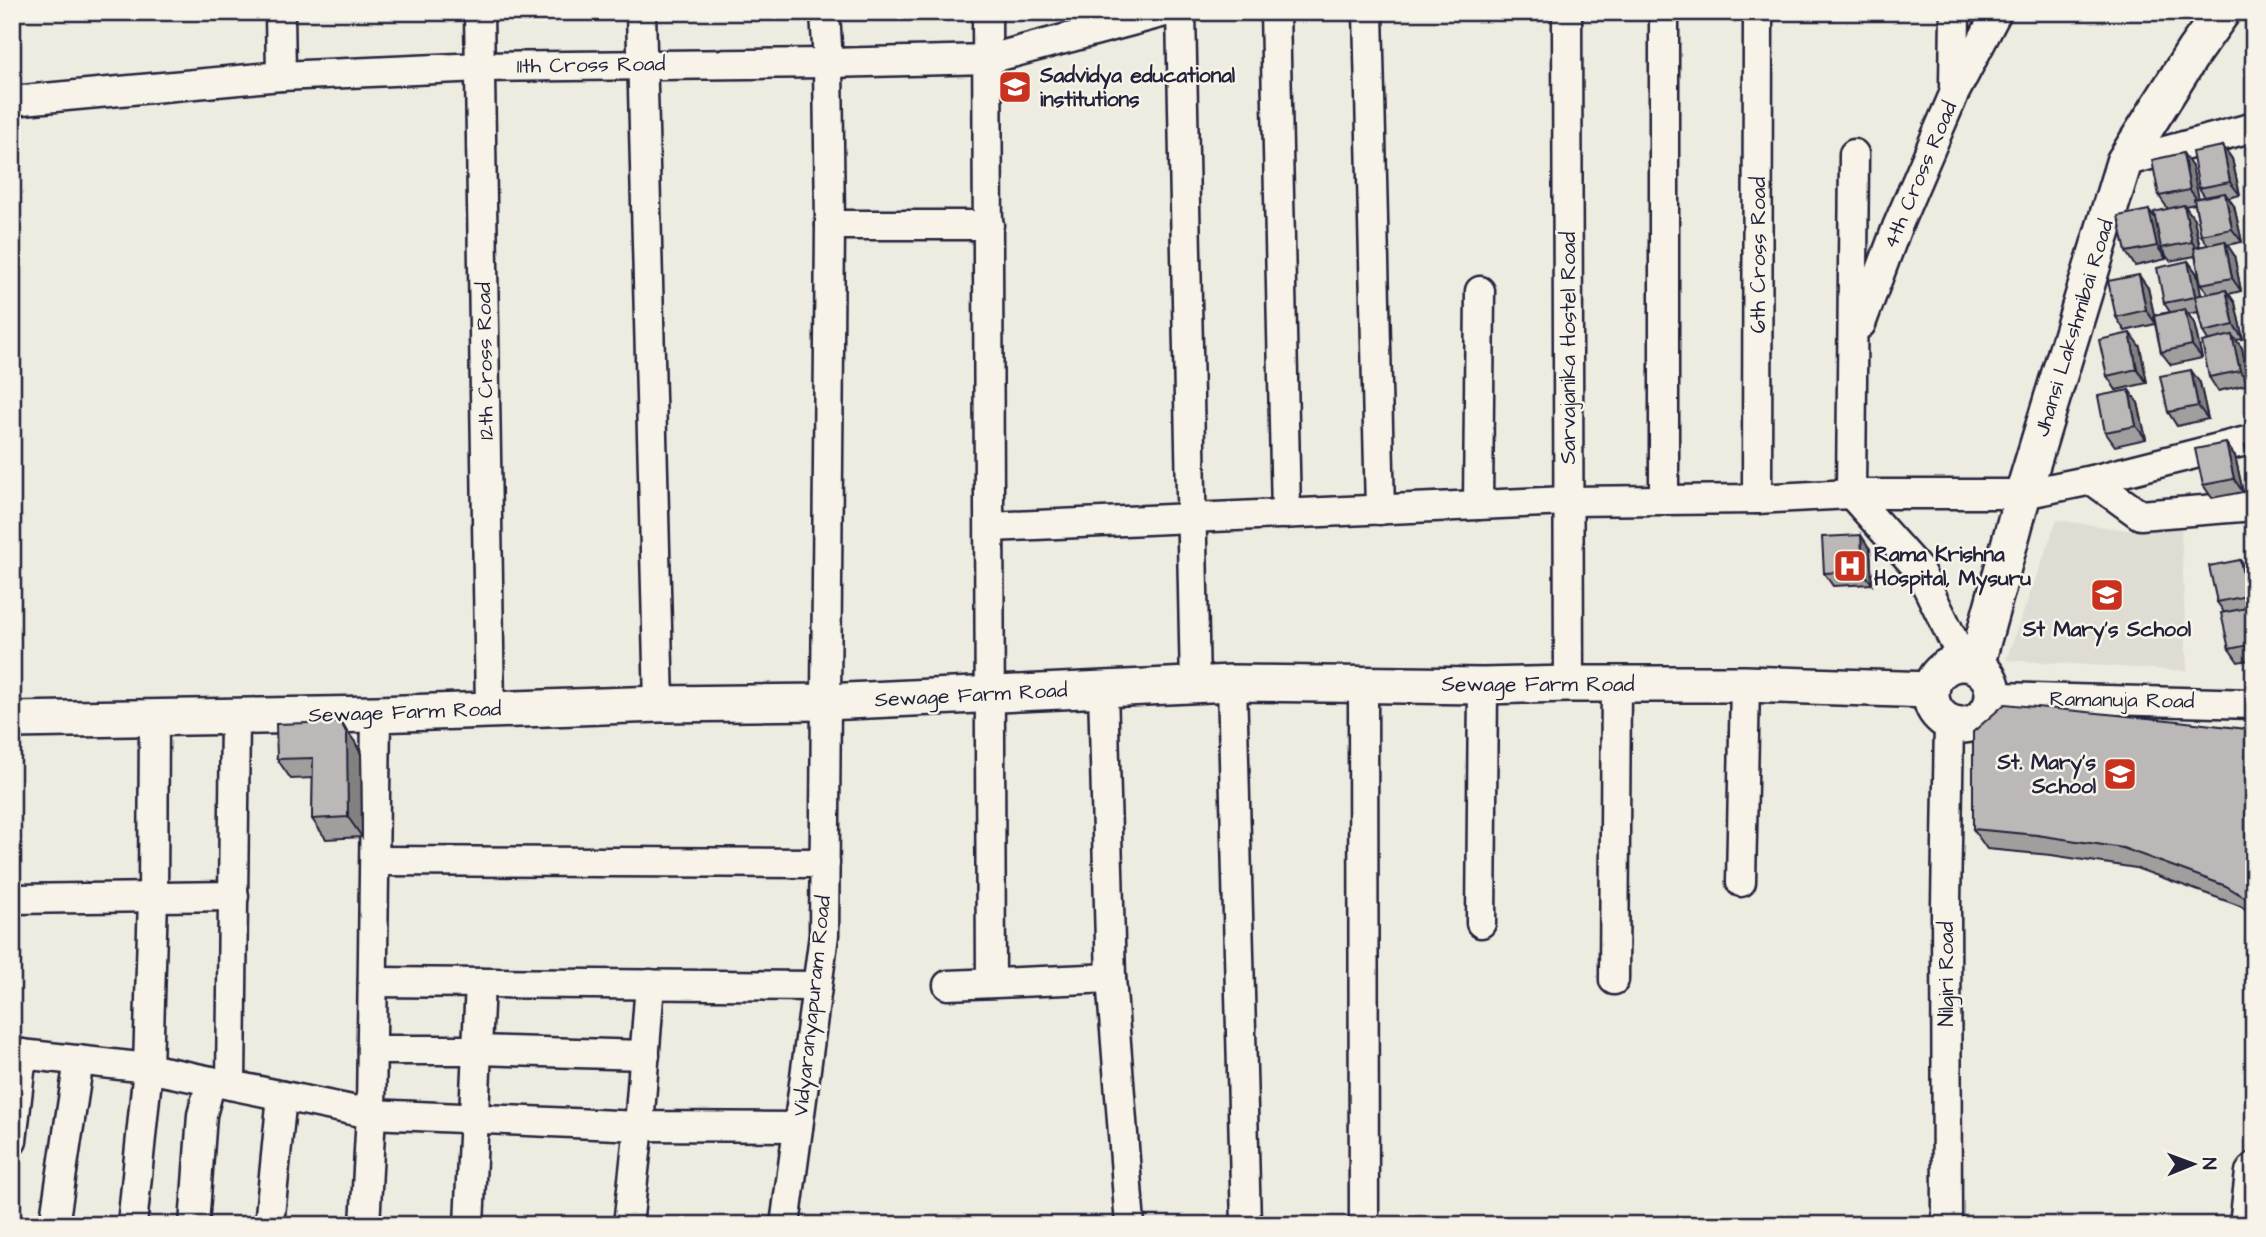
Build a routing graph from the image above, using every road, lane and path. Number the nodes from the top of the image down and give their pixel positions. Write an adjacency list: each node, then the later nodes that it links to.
1 (280, 12): 20 (street)
2 (479, 12): 19 (street, 12th Cross Road)
3 (641, 12): 18 (street)
4 (825, 12): 17 (street, Vidyaranyapuram Road)
5 (987, 12): 16 (street)
6 (1165, 12): 16 (street, 11th Cross Road)
7 (1181, 12): 41 (street)
8 (1275, 12): 40 (street)
9 (1368, 12): 39 (street)
10 (1567, 12): 36 (street, Sarvajanika Hostel Road)
11 (1664, 12): 35 (street)
12 (1758, 12): 34 (street, 6th Cross Road)
13 (1955, 12): 21 (street)
14 (1997, 12): 21 (street, 4th Cross Road)
15 (2222, 12): 25 (main road, Jhansi Lakshmibai Road)
16 (989, 58): 17 (street, 11th Cross Road); 27 (street)
17 (828, 63): 18 (street, 11th Cross Road); 26 (street, Vidyaranyapuram Road)
18 (642, 64): 19 (street, 11th Cross Road); 57 (street)
19 (481, 66): 20 (street, 11th Cross Road); 58 (street, 12th Cross Road)
20 (281, 76): 22 (street, 11th Cross Road)
21 (1954, 94): 29 (street, 4th Cross Road)
22 (12, 102)
23 (2254, 127): 25 (street)
24 (1854, 154): 29 (street)
25 (2124, 162): 33 (main road, Jhansi Lakshmibai Road)
26 (830, 225): 27 (street); 54 (street, Vidyaranyapuram Road)
27 (989, 225): 42 (street)
28 (1480, 292): 37 (street)
29 (1854, 341): 32 (street)
30 (2254, 439): 31 (street)
31 (2092, 480): 33 (street); 38 (street)
32 (1851, 494): 33 (street); 34 (street); 43 (street)
33 (2023, 494): 43 (main road, Jhansi Lakshmibai Road)
34 (1757, 499): 35 (street)
35 (1664, 500): 36 (street)
36 (1568, 501): 37 (street); 46 (street, Sarvajanika Hostel Road)
37 (1478, 505): 39 (street)
38 (2254, 506)
39 (1380, 510): 40 (street)
40 (1286, 514): 41 (street)
41 (1192, 518): 42 (street); 49 (street)
42 (990, 527): 53 (street)
43 (1970, 664): 52 (main road); 56 (main road)
44 (1232, 683): 45 (main road, Sewage Farm Road); 49 (main road, Sewage Farm Road); 102 (street)
45 (1363, 683): 50 (main road, Sewage Farm Road); 103 (street)
46 (1569, 684): 47 (main road, Sewage Farm Road); 50 (main road, Sewage Farm Road)
47 (1616, 684): 48 (main road, Sewage Farm Road); 72 (street)
48 (1745, 684): 52 (main road, Sewage Farm Road); 66 (street)
49 (1195, 686): 51 (main road, Sewage Farm Road)
50 (1483, 686): 70 (street)
51 (1103, 689): 53 (main road, Sewage Farm Road); 71 (street)
52 (1930, 690): 63 (main road)
53 (989, 694): 54 (main road, Sewage Farm Road); 75 (street)
54 (826, 702): 57 (main road, Sewage Farm Road); 65 (street, Vidyaranyapuram Road)
55 (2249, 702): 56 (street, Ramanuja Road)
56 (1992, 703): 63 (main road)
57 (659, 704): 58 (main road, Sewage Farm Road)
58 (490, 709): 59 (main road, Sewage Farm Road)
59 (376, 714): 60 (main road, Sewage Farm Road); 64 (street)
60 (235, 716): 61 (main road, Sewage Farm Road); 67 (street)
61 (154, 717): 62 (main road, Sewage Farm Road); 68 (street)
62 (12, 720)
63 (1949, 723): 104 (street, Nilgiri Road)
64 (375, 861): 65 (street); 73 (street)
65 (825, 863): 78 (street, Vidyaranyapuram Road)
66 (1741, 882)
67 (233, 896): 68 (street); 85 (street)
68 (153, 897): 69 (street); 84 (street)
69 (12, 899)
70 (1481, 923)
71 (1111, 978): 75 (street); 101 (street)
72 (1614, 981)
73 (373, 982): 74 (street); 79 (street)
74 (480, 983): 76 (street); 80 (street)
75 (991, 983): 77 (street)
76 (650, 985): 78 (street); 82 (street)
77 (948, 985)
78 (817, 986): 90 (street, Vidyaranyapuram Road)
79 (372, 1050): 80 (street); 87 (street)
80 (477, 1050): 82 (street); 88 (street)
81 (17, 1054): 83 (street); 91 (street)
82 (645, 1055): 89 (street)
83 (79, 1060): 84 (street); 93 (street)
84 (148, 1068): 85 (street); 94 (street)
85 (221, 1083): 86 (street); 95 (street)
86 (282, 1096): 87 (street); 96 (street)
87 (372, 1114): 88 (street); 97 (street)
88 (473, 1119): 89 (street); 98 (street)
89 (639, 1126): 90 (street); 99 (street)
90 (798, 1127): 100 (street, Vidyaranyapuram Road)
91 (12, 1141)
92 (2254, 1167): 105 (street)
93 (54, 1225)
94 (132, 1225)
95 (194, 1225)
96 (269, 1225)
97 (365, 1225)
98 (468, 1225)
99 (628, 1225)
100 (785, 1225)
101 (1130, 1225)
102 (1246, 1225)
103 (1364, 1225)
104 (1947, 1225)
105 (2244, 1225)

